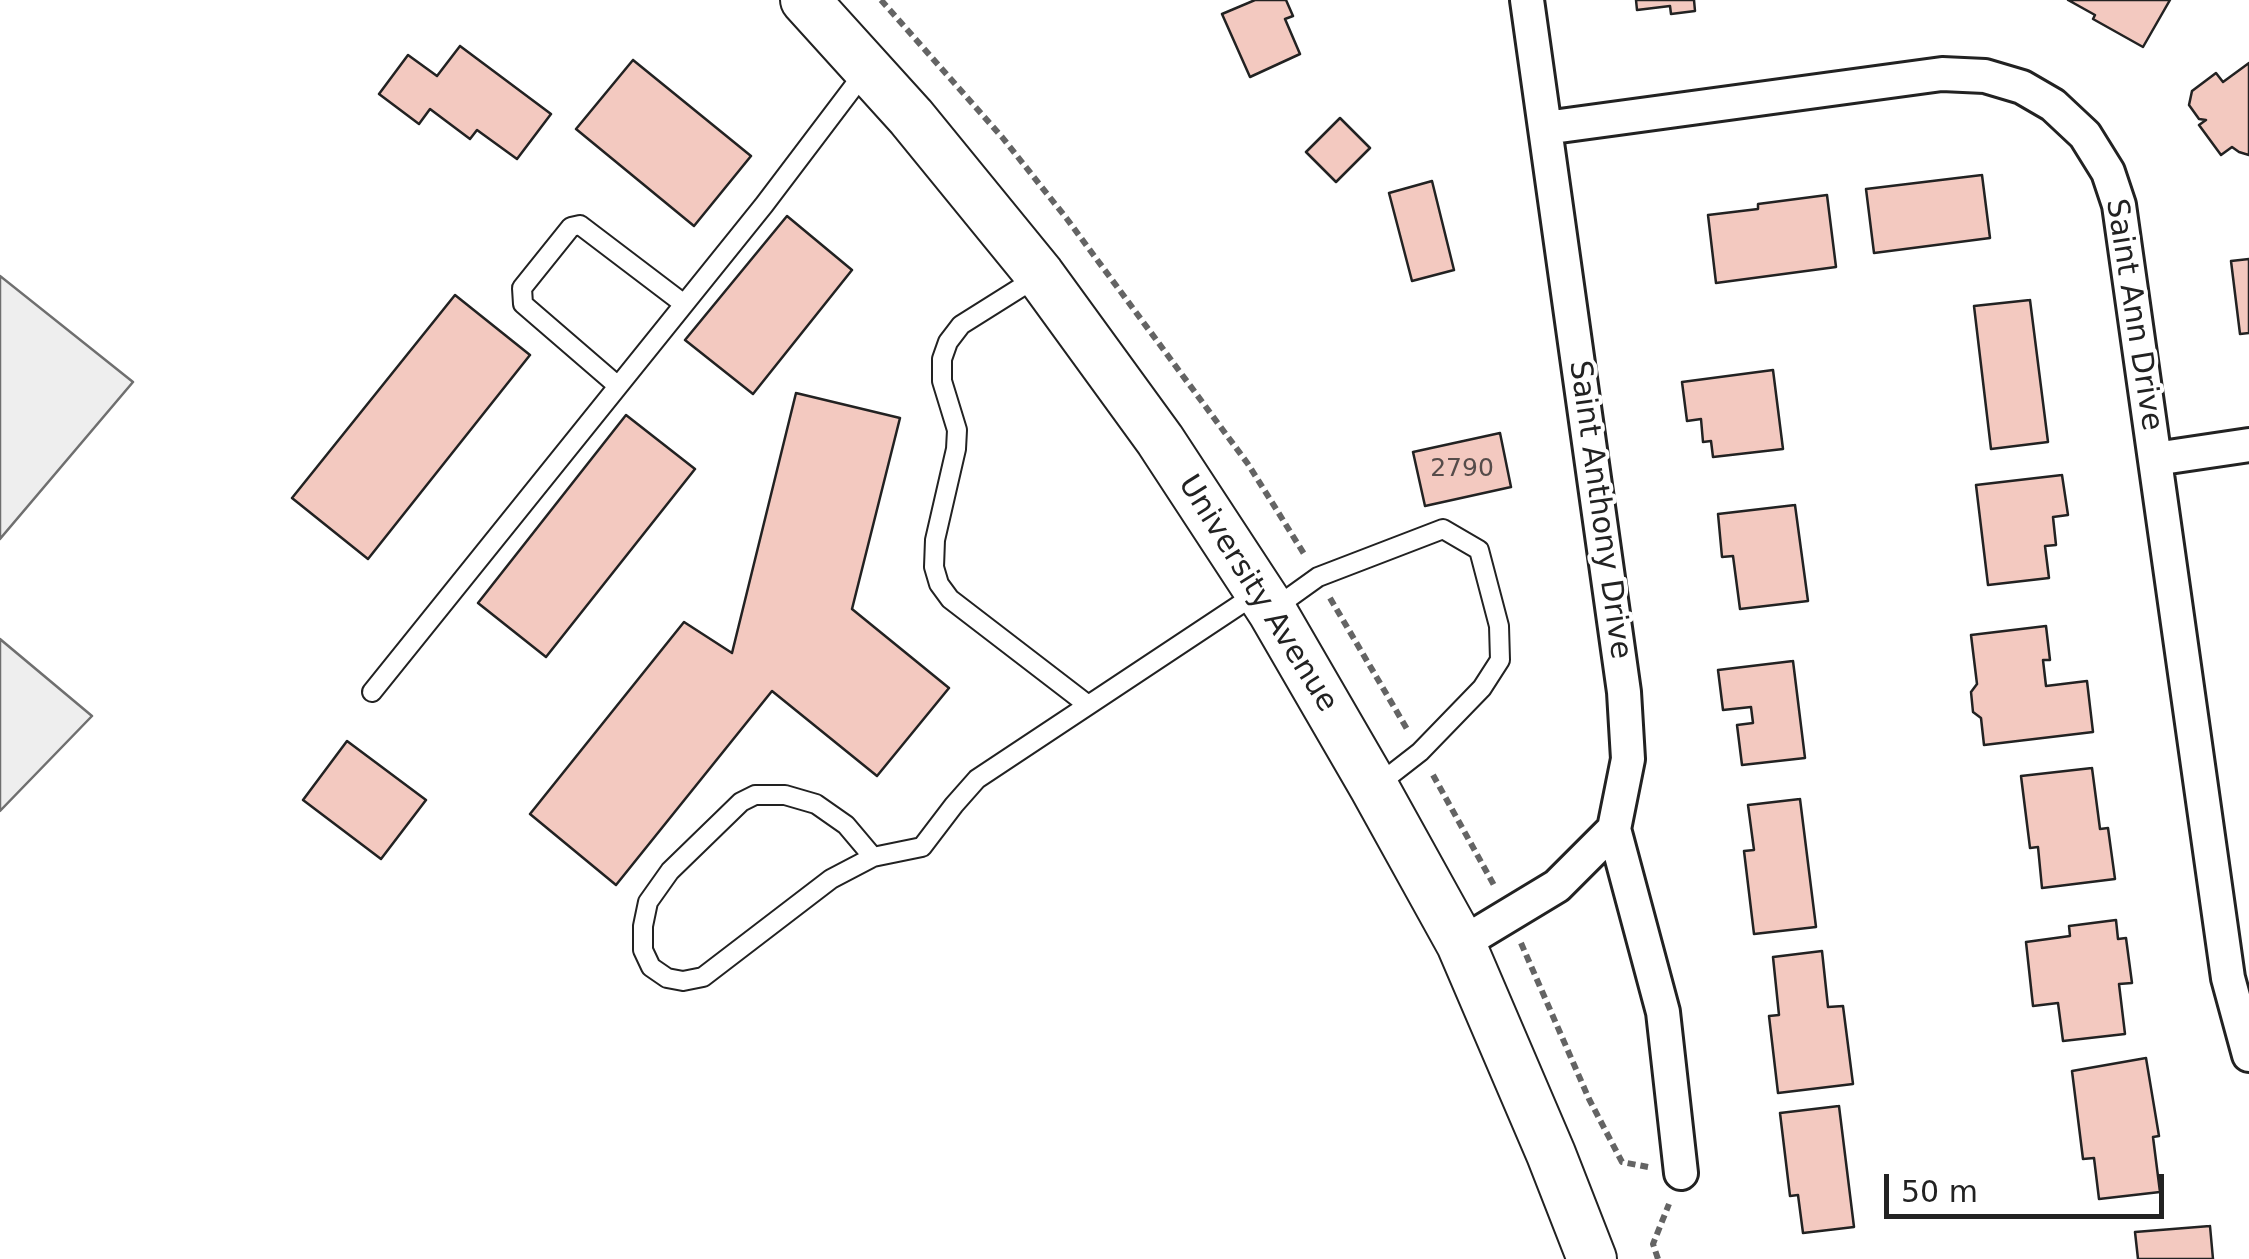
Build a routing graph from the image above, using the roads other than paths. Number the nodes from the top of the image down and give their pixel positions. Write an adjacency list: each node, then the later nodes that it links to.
1 (805, 0): 3 (main road, University Avenue)
2 (1527, 0): 4 (street, Saint Anthony Drive)
3 (867, 68): 5 (main road, University Avenue); 6 (lane)
4 (1545, 128): 9 (street, Saint Ann Drive); 14 (street, Saint Anthony Drive)
5 (1040, 275): 10 (main road, University Avenue); 12 (lane)
6 (684, 304): 7 (lane); 7 (lane)
7 (618, 386): 11 (lane)
8 (2249, 446): 9 (street)
9 (2155, 458): 17 (street, Saint Ann Drive)
10 (1265, 601): 12 (lane); 13 (main road, University Avenue); 13 (lane)
11 (372, 692)
12 (1088, 705): 15 (lane)
13 (1374, 787): 16 (main road, University Avenue)
14 (1614, 828): 16 (street); 18 (street)
15 (874, 857): 15 (lane)
16 (1460, 944): 19 (main road, University Avenue)
17 (2249, 1055)
18 (1681, 1173)
19 (1592, 1259)

